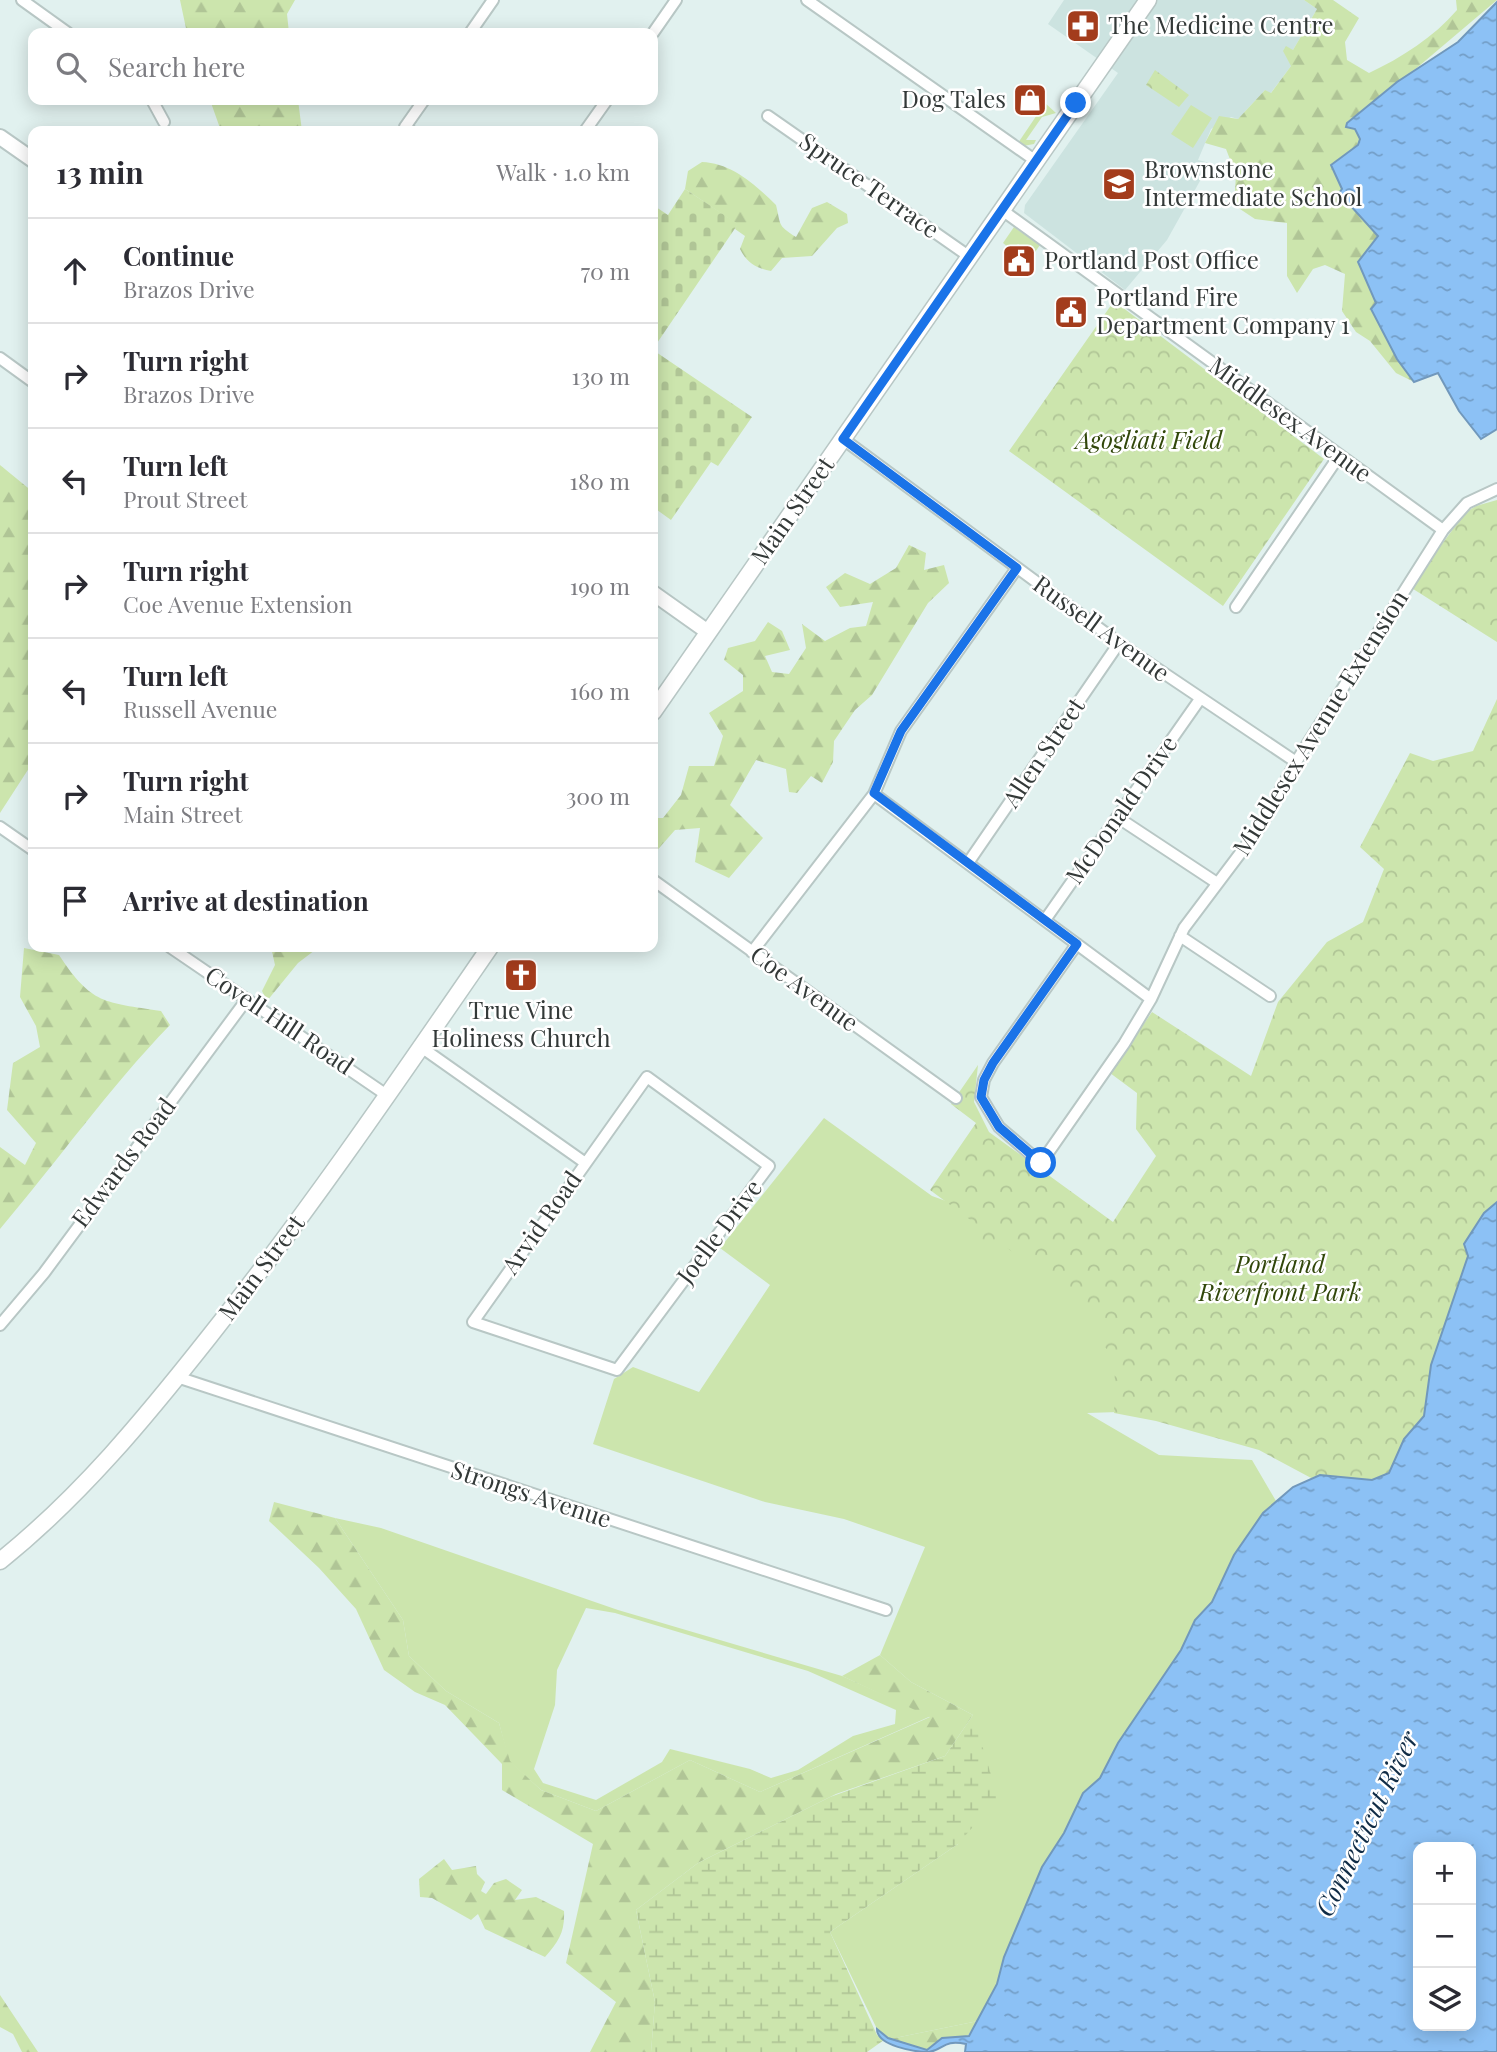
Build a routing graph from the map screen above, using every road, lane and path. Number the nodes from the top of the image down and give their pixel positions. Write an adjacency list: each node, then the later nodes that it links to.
1 (22, 0): 6 (street)
2 (493, 0): 7 (street)
3 (676, 0): 8 (street)
4 (807, 0): 18 (street)
5 (1145, 1): 18 (main road, Main Street)
6 (61, 28)
7 (473, 28)
8 (656, 28)
9 (155, 105): 13 (street)
10 (421, 105): 14 (street)
11 (603, 105): 15 (street)
12 (768, 116): 20 (street, Spruce Terrace)
13 (164, 122)
14 (410, 126)
15 (589, 126)
16 (0, 136): 17 (street)
17 (28, 156)
18 (1036, 161): 19 (main road, Main Street)
19 (1002, 210): 20 (main road, Main Street); 24 (street, Middlesex Avenue)
20 (970, 257): 23 (main road, Main Street)
21 (0, 358): 22 (street)
22 (28, 378)
23 (843, 439): 27 (street, Russell Avenue); 30 (main road, Main Street)
24 (1339, 456): 26 (street, Middlesex Avenue); 29 (street)
25 (1497, 489): 26 (street, Middlesex Avenue Extension)
26 (1443, 530): 34 (street, Middlesex Avenue Extension)
27 (1017, 568): 31 (street, Russell Avenue); 35 (street)
28 (658, 597): 30 (street)
29 (1236, 607)
30 (708, 632): 33 (main road, Main Street)
31 (1119, 643): 32 (street, Russell Avenue); 39 (street, Allen Street)
32 (1199, 699): 34 (street, Russell Avenue); 36 (street, McDonald Drive)
33 (658, 705)
34 (1296, 762): 40 (street, Middlesex Avenue Extension)
35 (874, 793): 39 (street); 48 (street)
36 (1117, 817): 40 (street); 42 (street, McDonald Drive)
37 (0, 827): 38 (street)
38 (28, 847)
39 (968, 863): 42 (street)
40 (1217, 883): 43 (street, Middlesex Avenue Extension)
41 (658, 884): 48 (street, Coe Avenue)
42 (1045, 920): 44 (street)
43 (1180, 936): 50 (street); 52 (street, Middlesex Avenue Extension)
44 (1077, 944): 52 (street); 52 (street, Middlesex Avenue Extension)
45 (178, 952): 49 (street, Covell Hill Road)
46 (188, 952): 49 (street)
47 (487, 952): 53 (main road, Main Street)
48 (752, 952): 55 (street, Coe Avenue)
49 (185, 957): 51 (street, Covell Hill Road)
50 (1270, 996)
51 (247, 999): 54 (street, Covell Hill Road); 57 (street, Edwards Road)
52 (1151, 999)
53 (421, 1047): 54 (main road, Main Street); 56 (street, Arvid Road)
54 (388, 1096): 59 (main road, Main Street)
55 (956, 1098)
56 (584, 1163): 58 (street, Arvid Road); 58 (street, Joelle Drive)
57 (0, 1325)
58 (617, 1370)
59 (177, 1377): 60 (main road, Main Street); 61 (street, Strongs Avenue)
60 (0, 1561)
61 (886, 1610)

